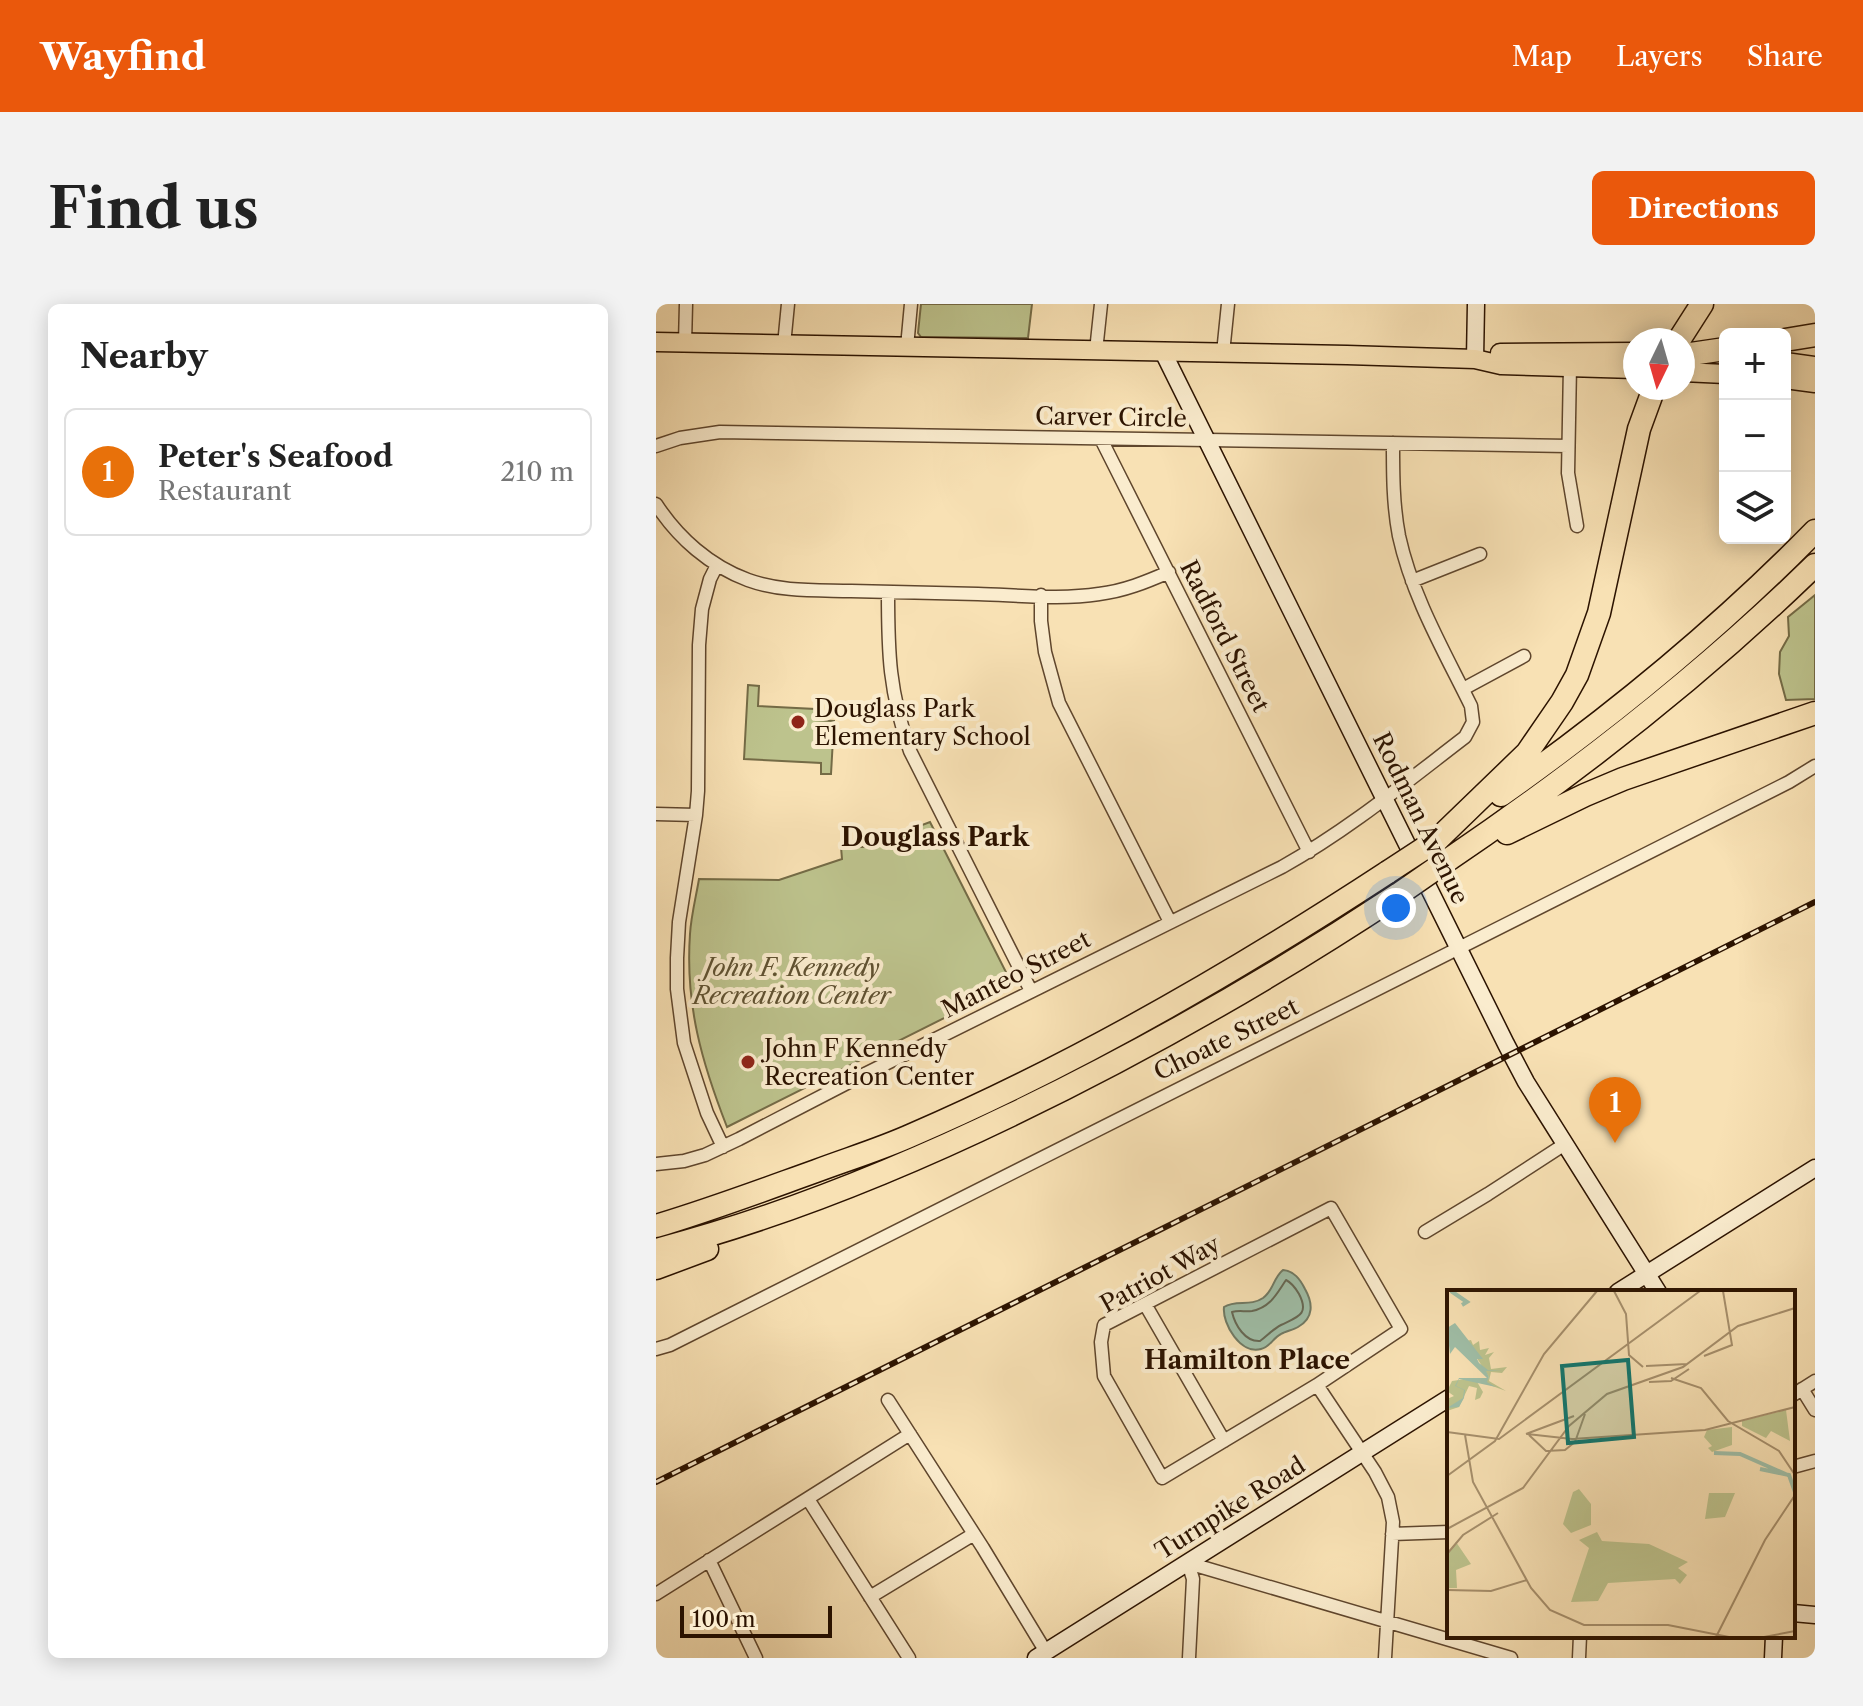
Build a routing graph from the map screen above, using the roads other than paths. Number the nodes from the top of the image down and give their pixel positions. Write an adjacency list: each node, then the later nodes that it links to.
1 (686, 304): 10 (street)
2 (788, 304): 11 (street)
3 (911, 304): 12 (street)
4 (1101, 304): 14 (street)
5 (1228, 304): 17 (street)
6 (1476, 304): 21 (street)
7 (1815, 335): 8 (highway)
8 (1791, 339)
9 (656, 342): 10 (main road)
10 (685, 343): 11 (main road)
11 (784, 345): 12 (main road)
12 (907, 347): 14 (main road)
13 (1719, 350): 18 (highway)
14 (1096, 351): 15 (main road)
15 (1163, 352): 17 (main road); 32 (street, Rodman Avenue)
16 (1623, 352): 21 (main road)
17 (1223, 353): 21 (main road)
18 (1695, 353)
19 (1695, 355): 20 (main road)
20 (1719, 356)
21 (1475, 359): 24 (main road)
22 (1695, 360): 27 (main road)
23 (1791, 363): 25 (main road)
24 (1570, 366): 26 (main road); 35 (street)
25 (1815, 366)
26 (1623, 368)
27 (1719, 371)
28 (1791, 380): 29 (main road)
29 (1815, 383)
30 (1649, 400): 53 (highway)
31 (1101, 439): 32 (street, Carver Circle); 34 (street, Carver Circle); 42 (street, Radford Street)
32 (1207, 441): 33 (street, Carver Circle); 50 (street, Rodman Avenue)
33 (1393, 443): 35 (street, Carver Circle); 43 (street, Manteo Street)
34 (656, 446)
35 (1568, 446): 37 (street)
36 (656, 504): 40 (street)
37 (1577, 526)
38 (1815, 531): 53 (highway)
39 (1480, 554): 43 (street)
40 (717, 565): 44 (street); 52 (street)
41 (1815, 565): 55 (highway)
42 (1169, 572): 45 (street); 54 (street, Radford Street)
43 (1412, 581): 47 (street, Manteo Street)
44 (888, 592): 45 (street); 58 (street)
45 (1041, 595): 56 (street)
46 (1524, 656): 47 (street)
47 (1463, 689): 50 (street, Manteo Street)
48 (1815, 713): 55 (highway)
49 (1815, 766): 57 (street, Choate Street)
50 (1384, 799): 54 (street, Manteo Street); 57 (street, Rodman Avenue)
51 (656, 814): 52 (street)
52 (696, 815): 60 (street)
53 (1437, 840): 64 (highway, bridge)
54 (1309, 852): 56 (street, Manteo Street)
55 (1448, 860): 63 (highway, bridge)
56 (1170, 922): 58 (street, Manteo Street)
57 (1458, 947): 59 (street, Rodman Avenue); 74 (street, Choate Street)
58 (1031, 991): 60 (street, Manteo Street)
59 (1565, 1144): 67 (street); 70 (street, Rodman Avenue)
60 (723, 1147): 61 (street, Manteo Street)
61 (656, 1164)
62 (1815, 1168): 70 (street)
63 (890, 1171): 68 (highway); 69 (highway)
64 (701, 1213): 65 (highway); 66 (highway)
65 (656, 1216)
66 (656, 1226)
67 (1425, 1232)
68 (656, 1250)
69 (656, 1268)
70 (1646, 1274): 71 (street); 72 (street, Rodman Avenue)
71 (1621, 1290)
72 (1657, 1290)
73 (1145, 1304): 76 (street, Patriot Way); 82 (street); 82 (street, Patriot Way)
74 (656, 1349)
75 (1815, 1381): 77 (street)
76 (1317, 1385): 82 (street, Patriot Way); 83 (street)
77 (1798, 1392): 80 (street)
78 (1447, 1399): 83 (street, Turnpike Road)
79 (888, 1400): 81 (street)
80 (1815, 1410)
81 (910, 1434): 86 (street); 88 (street)
82 (1224, 1441)
83 (1362, 1453): 89 (street); 91 (street, Turnpike Road)
84 (1815, 1461): 85 (street)
85 (1795, 1466)
86 (808, 1499): 90 (street); 93 (street)
87 (1447, 1532): 89 (street)
88 (974, 1534): 93 (street); 99 (street)
89 (1392, 1534): 96 (street)
90 (709, 1560): 92 (street); 100 (street)
91 (1188, 1563): 96 (street); 99 (street, Turnpike Road); 102 (street)
92 (656, 1594)
93 (870, 1597): 101 (street)
94 (1795, 1613): 95 (street)
95 (1815, 1615)
96 (1387, 1622): 103 (street); 104 (street)
97 (1580, 1638): 105 (street)
98 (1774, 1638): 106 (street)
99 (1041, 1655)
100 (756, 1658)
101 (909, 1658)
102 (1189, 1658)
103 (1385, 1658)
104 (1511, 1658)
105 (1579, 1658)
106 (1773, 1658)

